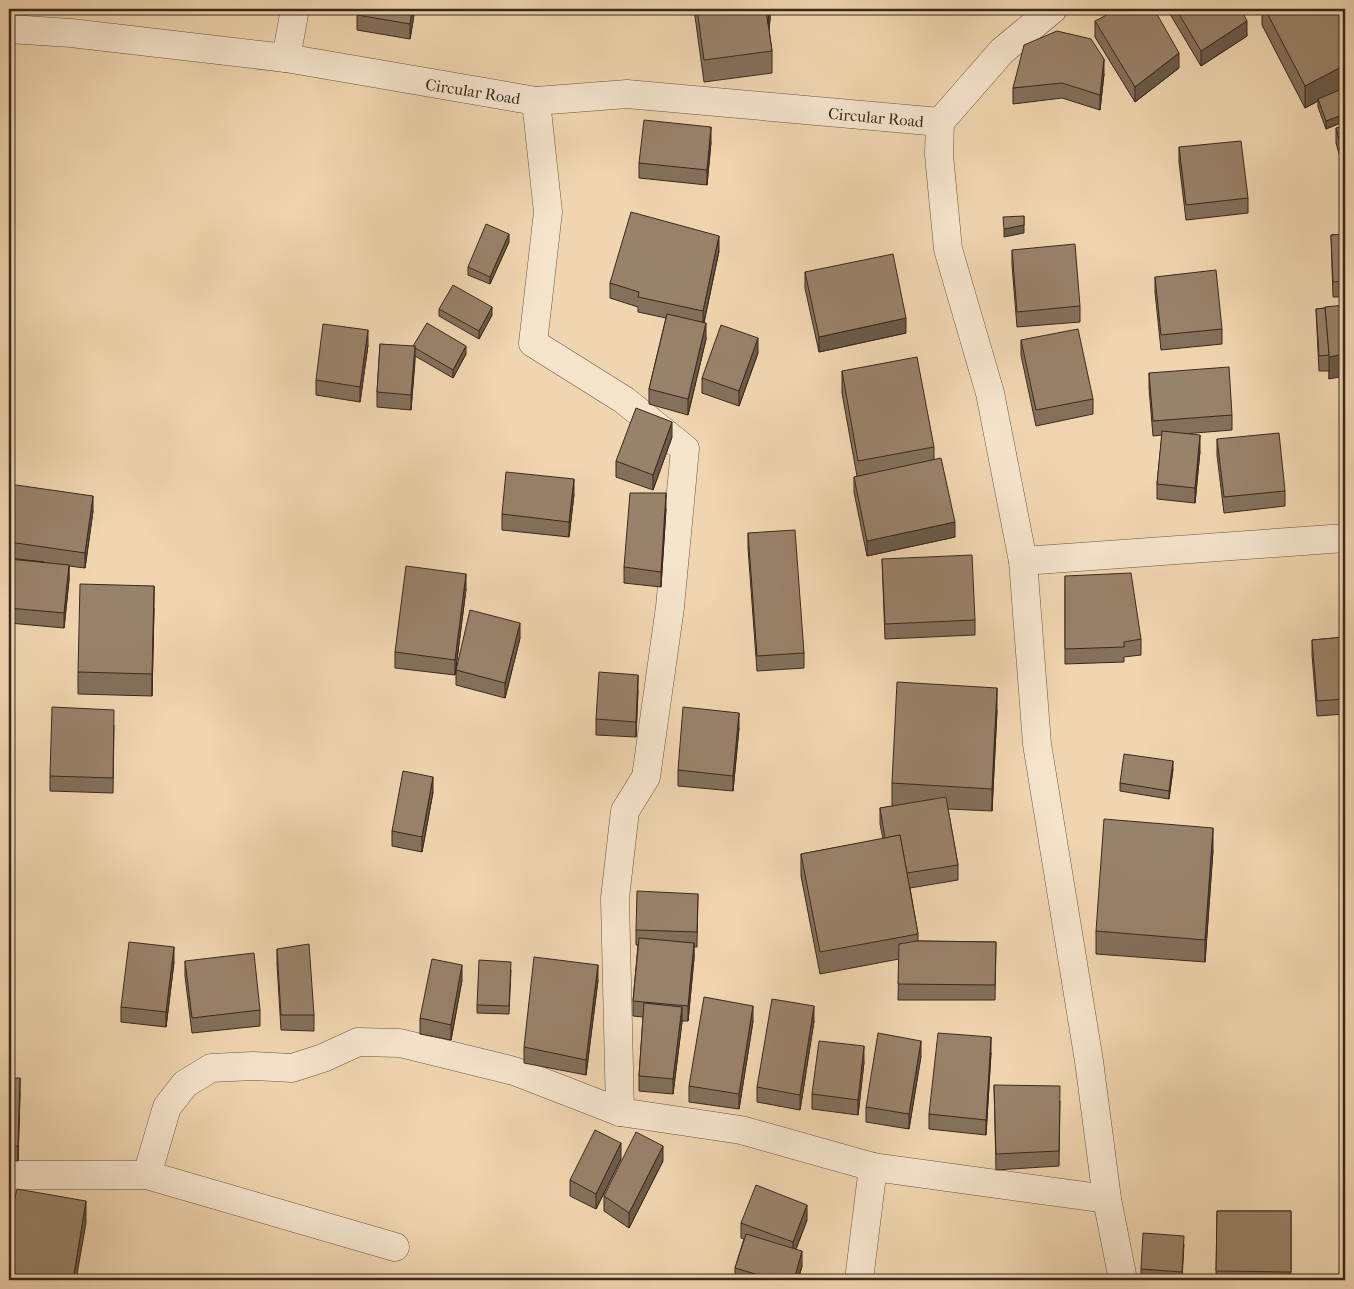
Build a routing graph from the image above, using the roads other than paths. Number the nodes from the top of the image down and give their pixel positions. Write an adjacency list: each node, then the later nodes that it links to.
1 (295, 9): 4 (street)
2 (1053, 9): 6 (street)
3 (9, 29): 4 (street, Circular Road)
4 (286, 58): 5 (street, Circular Road)
5 (536, 101): 6 (street, Circular Road); 9 (street)
6 (940, 122): 8 (street)
7 (1345, 538): 8 (street)
8 (1022, 561): 13 (street)
9 (620, 1112): 10 (street); 11 (street)
10 (873, 1167): 13 (street); 15 (street)
11 (147, 1174): 12 (street); 14 (street)
12 (9, 1175)
13 (1107, 1199): 16 (street)
14 (395, 1247)
15 (859, 1280)
16 (1123, 1280)

